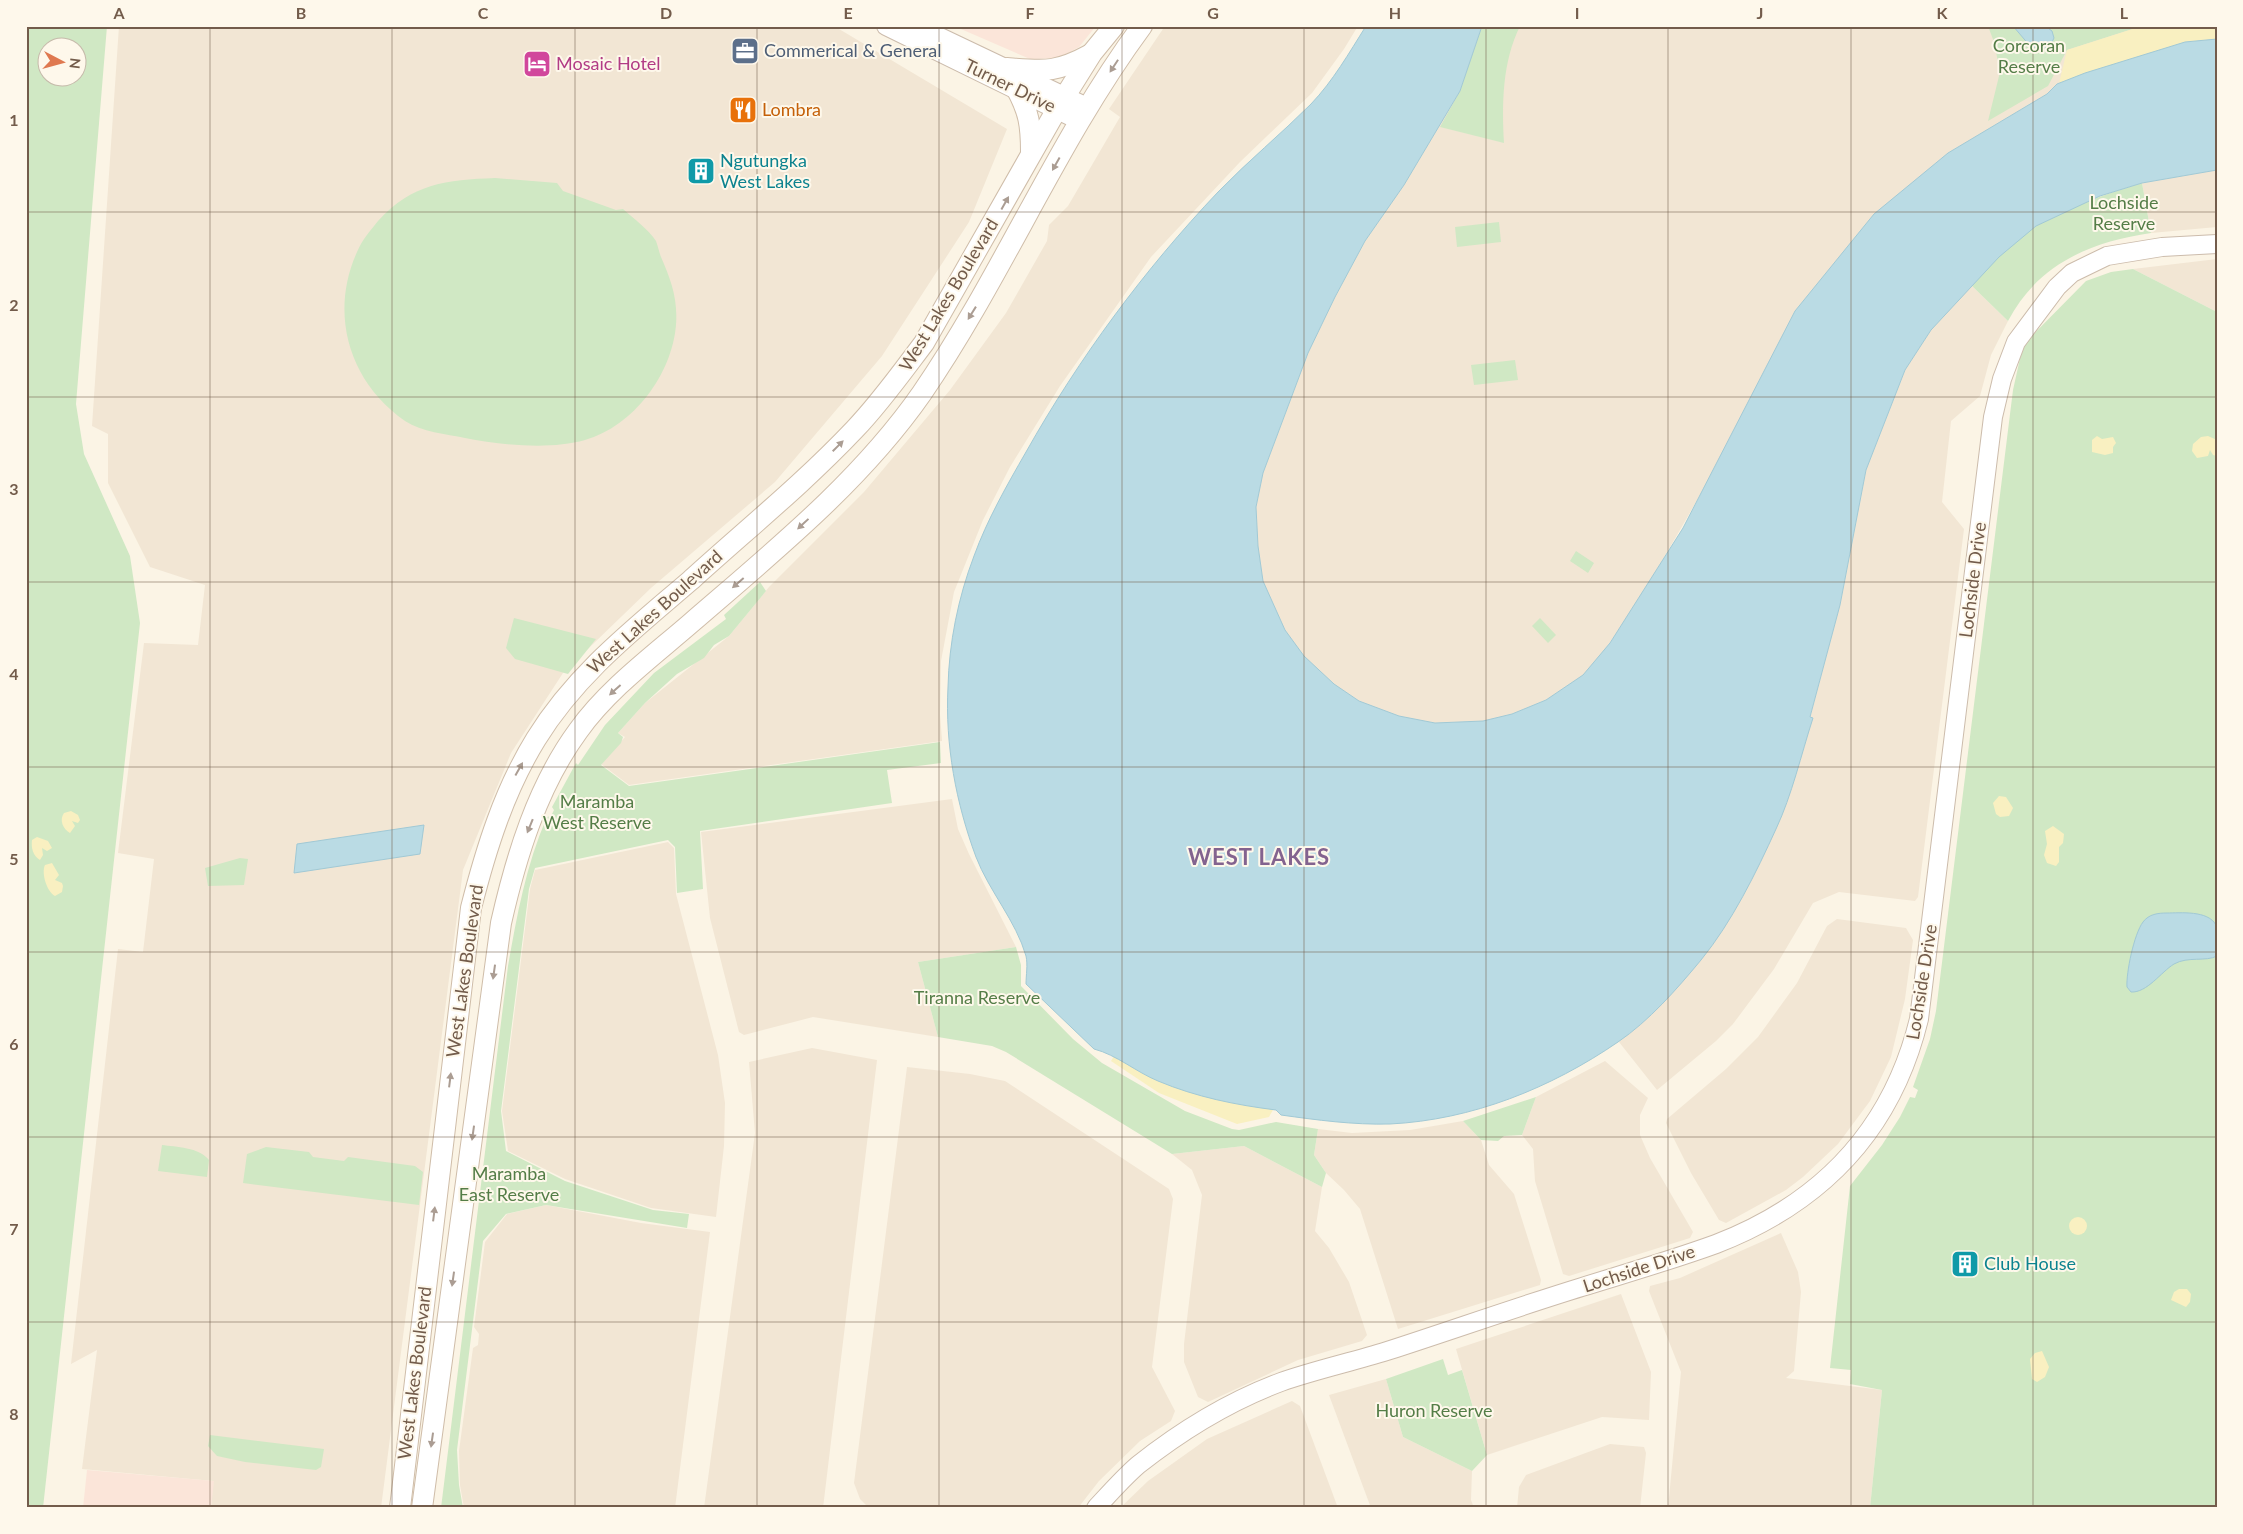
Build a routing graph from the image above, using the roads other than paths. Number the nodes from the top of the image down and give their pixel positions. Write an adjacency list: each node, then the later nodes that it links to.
1 (886, 26): 7 (street, Turner Drive)
2 (917, 26): 6 (street, Turner Drive)
3 (1114, 26): 5 (main road, West Lakes Boulevard)
4 (1142, 26): 9 (main road, West Lakes Boulevard, one-way to 9)
5 (1092, 53): 6 (main road); 8 (main road, West Lakes Boulevard)
6 (1007, 68): 8 (street, Turner Drive)
7 (1016, 88): 8 (street, Turner Drive); 10 (main road)
8 (1060, 102): 9 (street, Turner Drive); 10 (main road, West Lakes Boulevard)
9 (1083, 114): 13 (main road, West Lakes Boulevard, one-way to 13)
10 (1032, 154): 12 (main road, West Lakes Boulevard, one-way to 10)
11 (2217, 244): 14 (street, Lochside Drive)
12 (400, 1508)
13 (422, 1508)
14 (1096, 1508)

